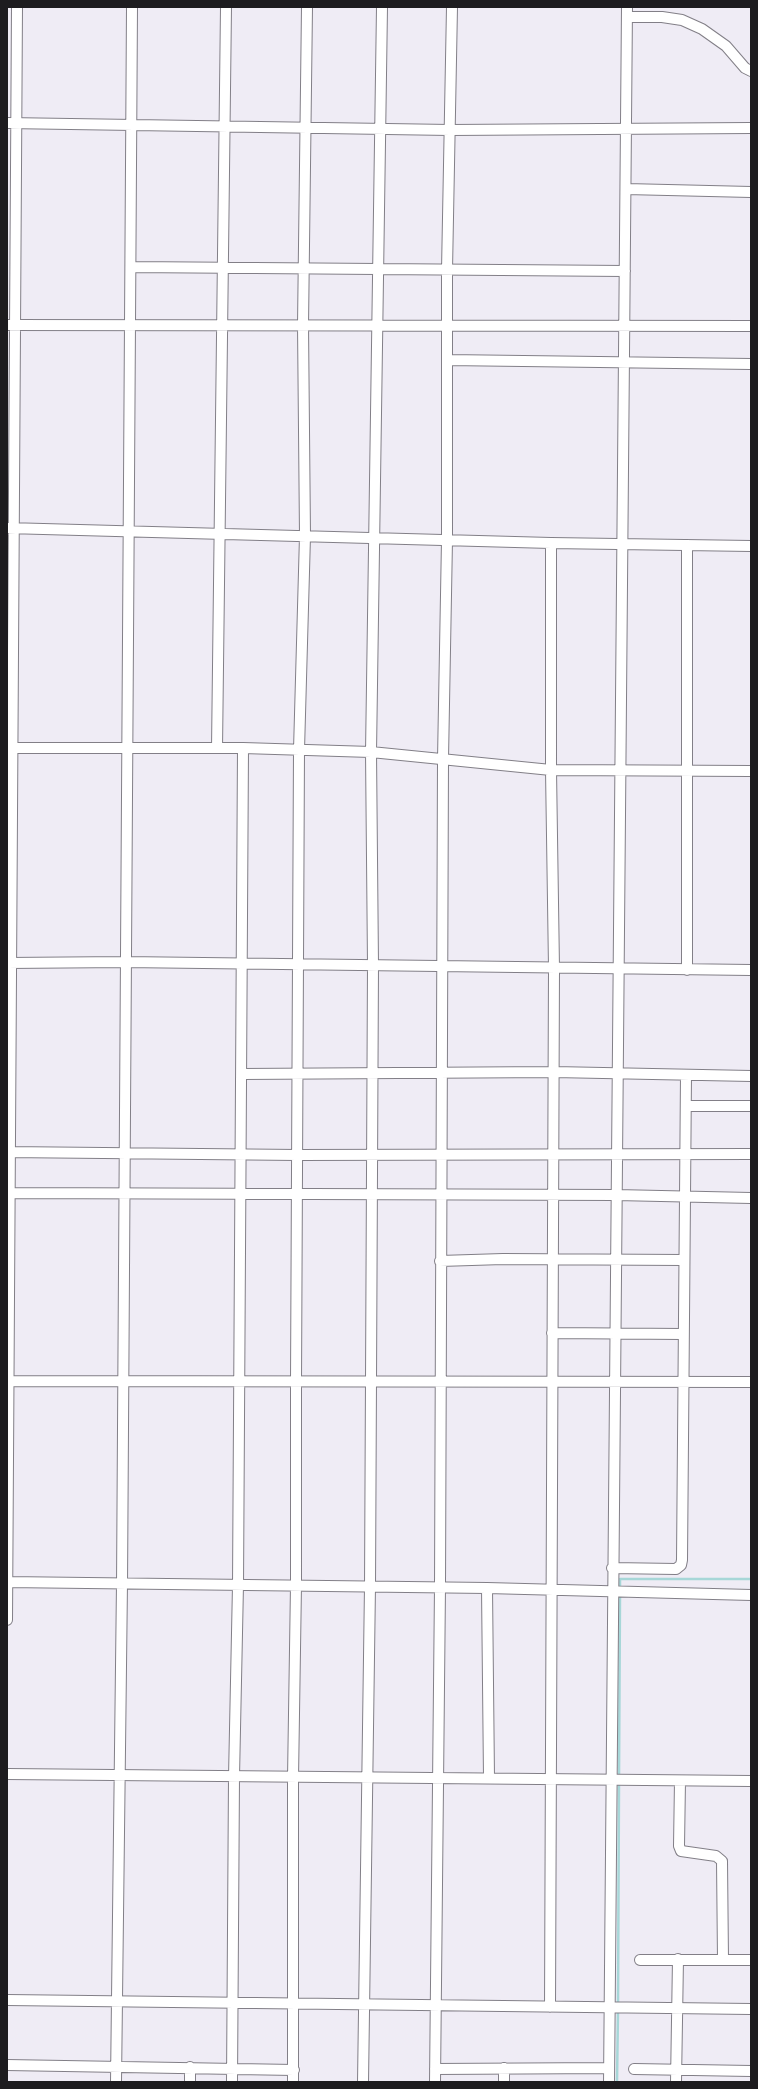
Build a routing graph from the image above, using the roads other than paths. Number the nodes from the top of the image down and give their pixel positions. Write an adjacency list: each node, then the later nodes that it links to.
1 (17, 7): 9 (street)
2 (132, 7): 10 (street)
3 (226, 7): 11 (street)
4 (307, 7): 12 (street)
5 (382, 7): 14 (street)
6 (452, 7): 16 (street)
7 (627, 12): 8 (street); 15 (street)
8 (751, 71)
9 (11, 123): 10 (street); 26 (street)
10 (130, 125): 11 (street); 19 (street)
11 (223, 127): 12 (street); 20 (street)
12 (305, 128): 14 (street); 21 (street)
13 (751, 128): 15 (street)
14 (381, 129): 16 (street); 22 (street)
15 (626, 129): 16 (street); 17 (street)
16 (450, 130): 23 (street)
17 (626, 189): 18 (street); 24 (street)
18 (751, 192)
19 (131, 266): 20 (street); 27 (street)
20 (222, 268): 21 (street); 30 (street)
21 (304, 268): 22 (street); 28 (street)
22 (379, 269): 23 (street); 29 (street)
23 (447, 270): 24 (street); 31 (street)
24 (625, 271): 25 (street)
25 (625, 324): 31 (street); 32 (street); 34 (street)
26 (11, 325): 27 (street); 36 (street)
27 (131, 325): 30 (street); 37 (street)
28 (303, 325): 29 (street); 30 (street); 39 (street)
29 (378, 325): 31 (street); 40 (street)
30 (222, 326): 38 (street)
31 (447, 326): 33 (street)
32 (751, 326)
33 (447, 360): 34 (street); 41 (street)
34 (624, 363): 35 (street); 43 (street)
35 (751, 364)
36 (11, 528): 37 (street); 46 (street)
37 (129, 531): 38 (street); 47 (street)
38 (220, 534): 39 (street); 48 (street)
39 (305, 536): 40 (street); 50 (street)
40 (375, 538): 41 (street); 51 (street)
41 (447, 540): 42 (street); 52 (street)
42 (551, 543): 43 (street); 53 (street)
43 (622, 544): 44 (street); 54 (street)
44 (687, 545): 45 (street); 55 (street)
45 (751, 546)
46 (9, 748): 47 (street); 58 (street)
47 (127, 748): 48 (street); 57 (street)
48 (218, 748): 49 (street)
49 (243, 748): 50 (street); 59 (street)
50 (299, 750): 51 (street); 60 (street)
51 (371, 752): 52 (street); 61 (street)
52 (443, 759): 53 (street); 62 (street)
53 (551, 770): 54 (street); 63 (street)
54 (620, 771): 55 (street); 64 (street)
55 (686, 771): 56 (street); 65 (street)
56 (751, 771)
57 (125, 962): 58 (street); 59 (street); 78 (street)
58 (8, 963): 77 (street)
59 (242, 964): 60 (street); 70 (street)
60 (299, 965): 61 (street); 71 (street)
61 (373, 965): 62 (street); 72 (street)
62 (442, 967): 63 (street); 68 (street)
63 (554, 968): 64 (street); 67 (street)
64 (618, 969): 65 (street); 69 (street)
65 (687, 970): 66 (street)
66 (751, 970)
67 (554, 1072): 68 (street); 69 (street); 85 (street)
68 (441, 1073): 72 (street); 80 (street)
69 (617, 1073): 73 (street); 86 (street)
70 (242, 1074): 71 (street); 83 (street)
71 (298, 1074): 72 (street); 84 (street)
72 (371, 1074): 79 (street)
73 (686, 1075): 74 (street); 75 (street)
74 (751, 1076)
75 (686, 1106): 76 (street); 81 (street)
76 (751, 1106)
77 (8, 1152): 78 (street); 87 (street)
78 (124, 1154): 83 (street); 88 (street)
79 (372, 1154): 80 (street); 84 (street); 91 (street)
80 (441, 1154): 85 (street); 92 (street)
81 (685, 1154): 82 (street); 86 (street); 95 (street)
82 (751, 1154)
83 (241, 1155): 84 (street); 89 (street)
84 (297, 1155): 90 (street)
85 (553, 1155): 86 (street); 93 (street)
86 (616, 1155): 94 (street)
87 (8, 1193): 88 (street); 104 (street)
88 (124, 1193): 89 (street); 108 (street)
89 (241, 1193): 90 (street); 105 (street)
90 (298, 1193): 91 (street); 106 (street)
91 (371, 1193): 92 (street); 107 (street)
92 (440, 1194): 93 (street); 100 (street)
93 (553, 1195): 94 (street); 97 (street)
94 (616, 1195): 95 (street); 98 (street)
95 (685, 1197): 96 (street); 99 (street)
96 (751, 1198)
97 (553, 1259): 98 (street); 100 (street); 101 (street)
98 (616, 1259): 99 (street); 102 (street)
99 (684, 1260): 103 (street)
100 (440, 1261): 109 (street)
101 (552, 1333): 102 (street); 110 (street)
102 (614, 1334): 103 (street); 111 (street)
103 (684, 1334): 112 (street)
104 (7, 1381): 108 (street); 115 (street)
105 (238, 1381): 106 (street); 108 (street); 117 (street)
106 (296, 1381): 107 (street); 118 (street)
107 (370, 1381): 109 (street); 119 (street)
108 (123, 1382): 116 (street)
109 (441, 1382): 110 (street); 120 (street)
110 (552, 1382): 111 (street); 122 (street)
111 (614, 1382): 112 (street); 114 (street)
112 (683, 1382): 113 (street); 114 (street)
113 (751, 1382)
114 (612, 1568): 123 (street)
115 (7, 1582): 116 (street); 125 (street)
116 (122, 1583): 117 (street); 127 (street)
117 (238, 1584): 118 (street); 128 (street)
118 (296, 1585): 119 (street); 129 (street)
119 (370, 1586): 120 (street); 130 (street)
120 (440, 1587): 121 (street); 131 (street)
121 (487, 1588): 122 (street); 132 (street)
122 (551, 1590): 123 (street); 133 (street)
123 (612, 1592): 124 (street); 134 (street)
124 (751, 1595)
125 (7, 1620)
126 (7, 1774): 127 (street)
127 (120, 1776): 128 (street); 142 (street)
128 (234, 1777): 129 (street); 143 (street)
129 (293, 1778): 130 (street); 144 (street)
130 (366, 1778): 131 (street); 145 (street)
131 (436, 1778): 132 (street); 146 (street)
132 (489, 1778): 133 (street)
133 (551, 1780): 134 (street); 147 (street)
134 (611, 1781): 135 (street); 148 (street)
135 (680, 1781): 136 (street); 139 (street)
136 (751, 1781)
137 (640, 1960): 138 (street)
138 (678, 1960): 139 (street); 149 (street)
139 (723, 1960): 140 (street)
140 (751, 1960)
141 (7, 2000): 142 (street)
142 (117, 2002): 143 (street); 152 (street)
143 (233, 2003): 144 (street); 154 (street)
144 (294, 2004): 145 (street); 160 (street)
145 (364, 2005): 146 (street); 166 (street)
146 (435, 2006): 147 (street); 157 (street)
147 (550, 2007): 148 (street)
148 (608, 2008): 149 (street); 156 (street)
149 (677, 2010): 150 (street); 159 (street)
150 (751, 2010)
151 (7, 2065): 152 (street)
152 (116, 2066): 153 (street); 162 (street)
153 (190, 2067): 154 (street); 163 (street)
154 (232, 2068): 160 (street); 164 (street)
155 (504, 2068): 156 (street); 157 (street); 168 (street)
156 (609, 2068): 169 (street)
157 (435, 2069): 167 (street)
158 (634, 2069): 159 (street)
159 (676, 2069): 161 (street); 170 (street)
160 (294, 2070): 165 (street)
161 (751, 2071)
162 (116, 2082)
163 (190, 2082)
164 (232, 2082)
165 (294, 2082)
166 (363, 2082)
167 (435, 2082)
168 (504, 2082)
169 (609, 2082)
170 (676, 2082)

